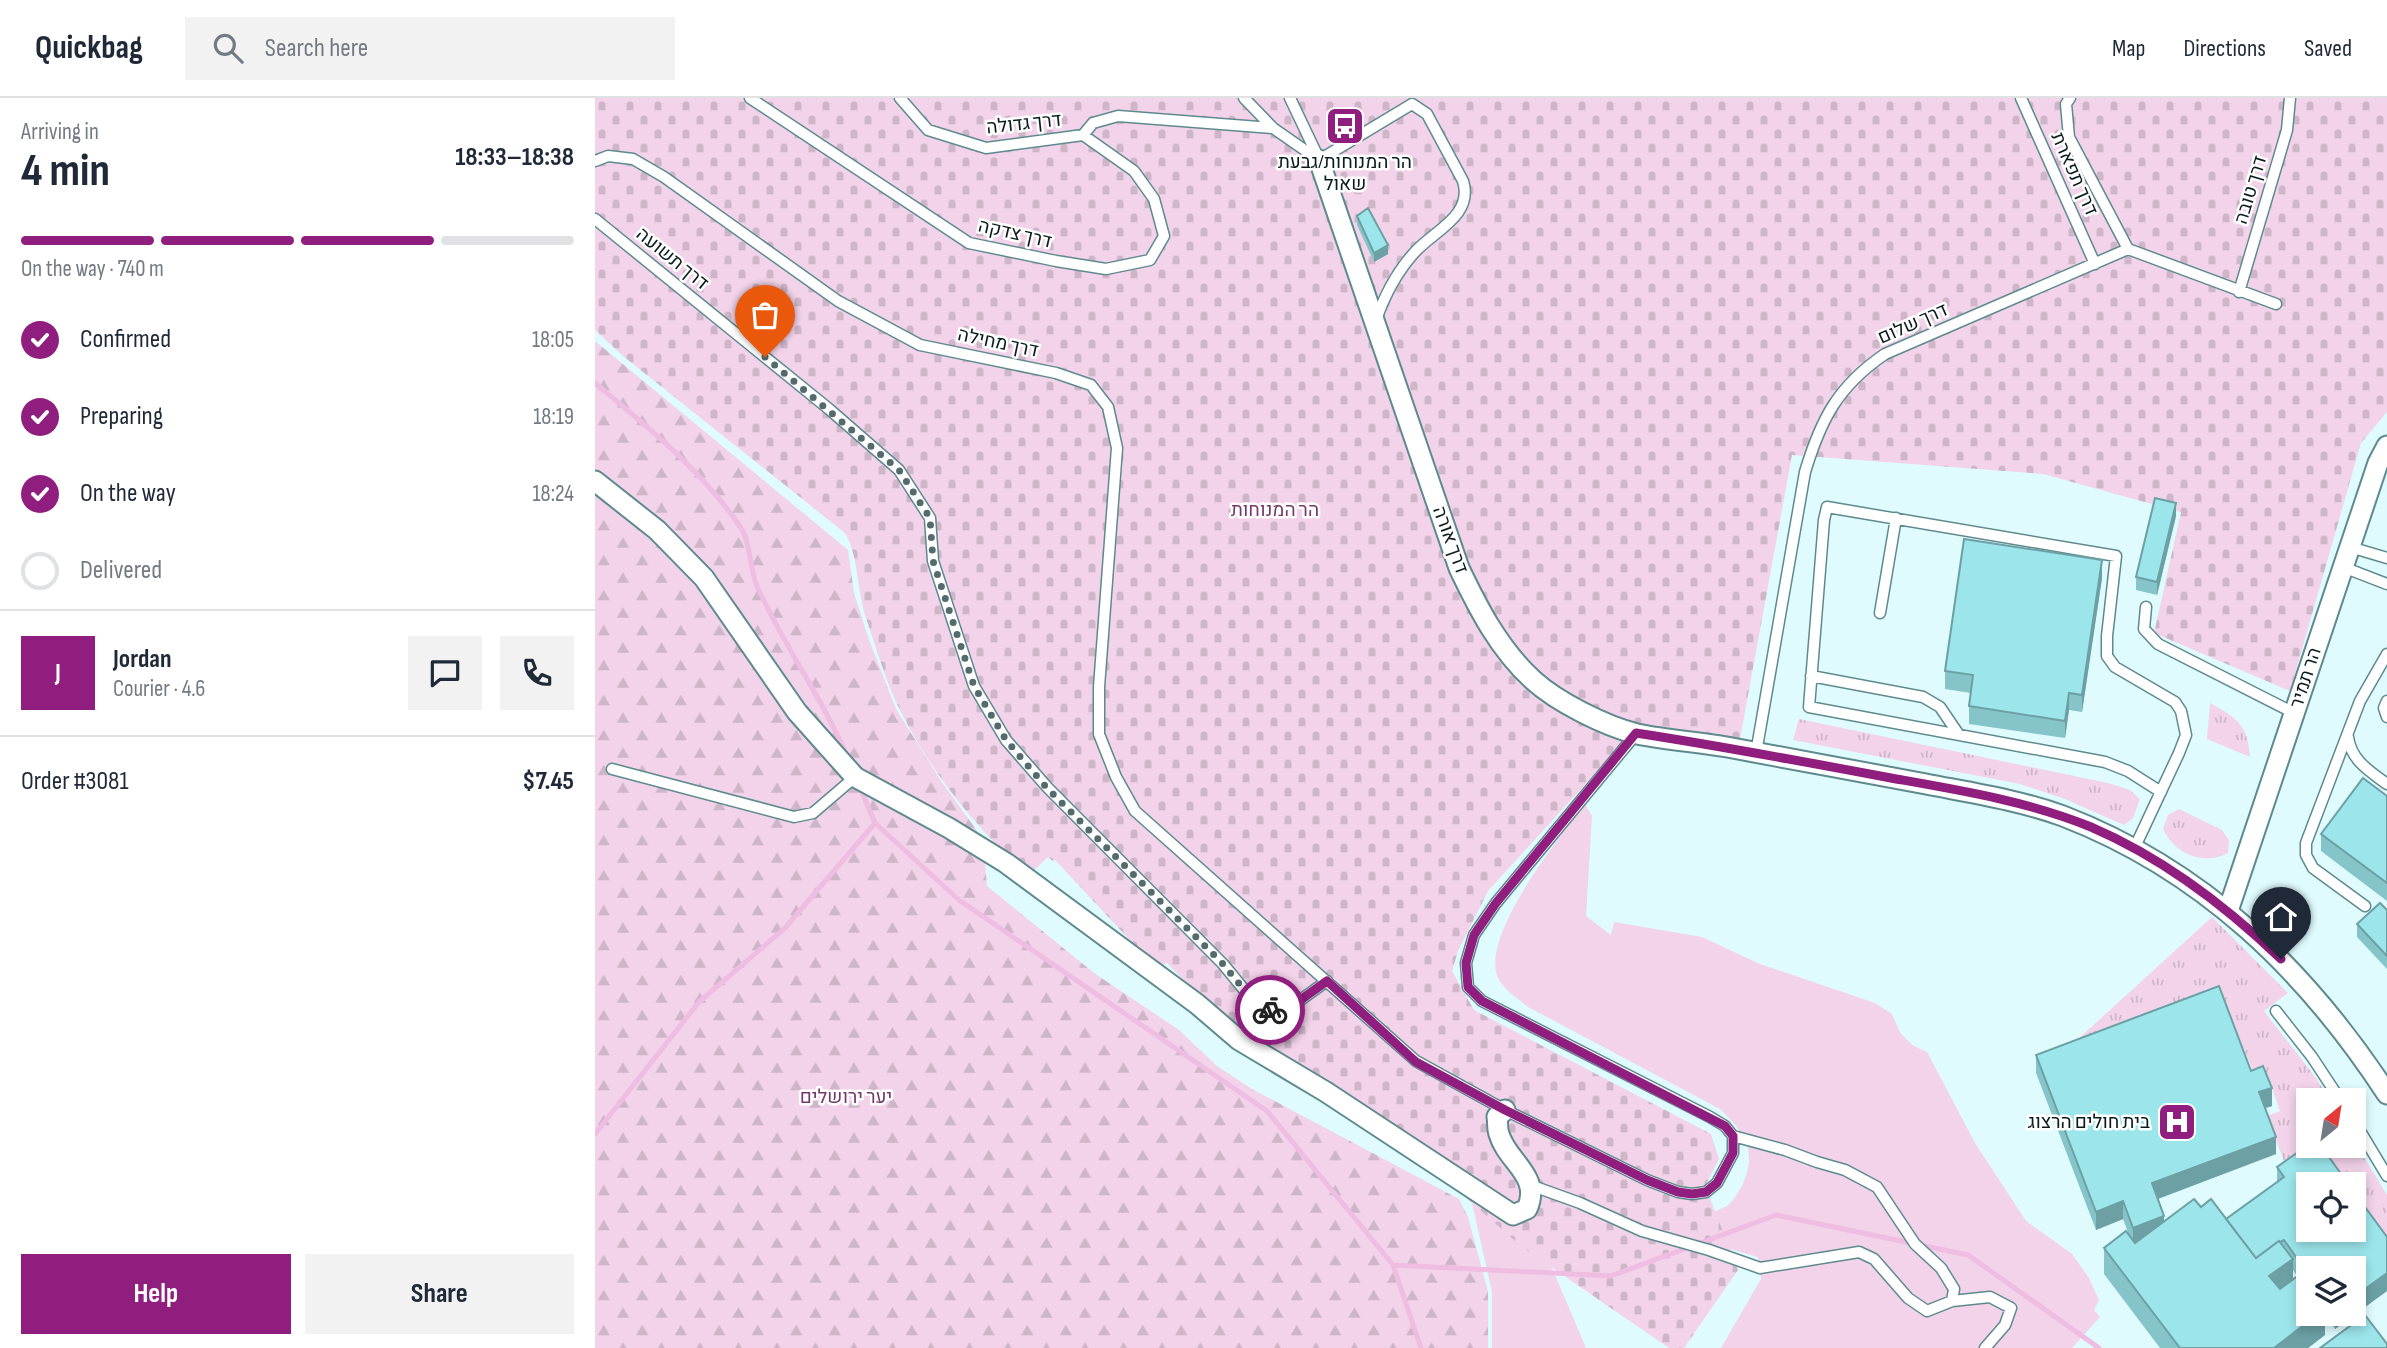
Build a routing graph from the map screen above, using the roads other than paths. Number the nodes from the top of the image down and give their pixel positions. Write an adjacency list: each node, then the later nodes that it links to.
1 (750, 98): 10 (lane, דרך צדקה)
2 (900, 98): 10 (lane, דרך גדולה)
3 (1244, 98): 9 (lane)
4 (1290, 98): 11 (lane)
5 (2021, 98): 15 (lane, דרך תפארת)
6 (2070, 98): 14 (lane)
7 (2290, 98): 16 (lane, דרך טובה)
8 (1412, 101): 11 (lane); 18 (lane)
9 (1273, 128): 10 (lane, דרך גדולה); 11 (lane)
10 (1083, 135)
11 (1319, 160): 18 (street, דרך אורה)
12 (595, 161): 44 (lane, דרך מחילה)
13 (595, 219): 44 (lane, דרך תשועה)
14 (2128, 250): 15 (lane, דרך שלום); 16 (lane)
15 (2095, 264): 36 (lane, דרך שלום)
16 (2239, 292): 17 (lane)
17 (2276, 304)
18 (1376, 321): 33 (street, דרך אורה)
19 (2387, 446): 22 (street, הר תמיר)
20 (595, 481): 38 (street)
21 (1896, 518): 27 (lane); 29 (lane); 40 (lane)
22 (2350, 547): 23 (lane); 24 (street, הר תמיר)
23 (2387, 558)
24 (2343, 567): 25 (lane); 31 (street, הר תמיר)
25 (2387, 584)
26 (2146, 607): 31 (lane)
27 (1879, 613)
28 (2387, 654): 34 (lane)
29 (1811, 676): 35 (lane); 35 (lane)
30 (2387, 701): 32 (lane)
31 (2294, 713): 43 (street, הר תמיר)
32 (2387, 717)
33 (1636, 733): 36 (street, דרך אורה); 49 (lane)
34 (2348, 733): 39 (lane); 42 (lane)
35 (1959, 735): 40 (lane)
36 (1756, 753): 41 (street, דרך אורה)
37 (612, 769): 38 (lane)
38 (855, 777): 52 (street)
39 (2387, 784)
40 (2161, 792): 41 (lane)
41 (2134, 849): 43 (street, דרך אורה)
42 (2365, 906)
43 (2228, 911): 47 (street, דרך אורה)
44 (1327, 981): 48 (lane)
45 (2277, 1011): 46 (lane)
46 (2332, 1088)
47 (2387, 1094)
48 (1505, 1110): 49 (lane); 52 (street)
49 (1733, 1136): 53 (lane)
50 (2366, 1141): 51 (lane)
51 (2387, 1176)
52 (1530, 1185): 53 (lane)
53 (1952, 1301): 54 (lane)
54 (1985, 1348)

